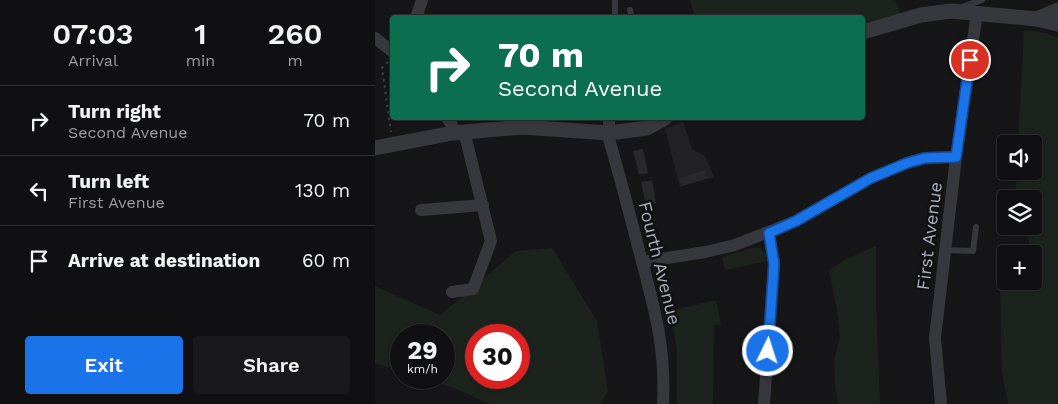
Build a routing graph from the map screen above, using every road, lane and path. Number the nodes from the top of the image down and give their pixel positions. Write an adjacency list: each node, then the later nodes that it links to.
1 (421, 0): 6 (street)
2 (615, 0): 7 (lane)
3 (979, 6): 9 (street); 11 (street); 21 (street, First Avenue)
4 (630, 10): 8 (lane)
5 (1058, 10): 9 (street)
6 (417, 15)
7 (615, 15)
8 (631, 15)
9 (1037, 20): 10 (street)
10 (1058, 24)
11 (865, 31)
12 (375, 38): 13 (street)
13 (390, 57): 19 (path)
14 (449, 120): 17 (street)
15 (609, 120): 18 (street, Fourth Avenue)
16 (661, 120): 18 (street)
17 (459, 132): 18 (street); 19 (street); 22 (street)
18 (609, 133): 27 (street, Fourth Avenue)
19 (393, 144): 20 (street)
20 (375, 148)
21 (956, 157): 25 (street); 26 (street, First Avenue)
22 (483, 205): 23 (street); 28 (street)
23 (421, 210)
24 (976, 226): 26 (lane)
25 (769, 233): 27 (street); 30 (street)
26 (945, 250): 31 (street, First Avenue)
27 (642, 262): 29 (street, Fourth Avenue)
28 (452, 292)
29 (663, 404)
30 (765, 404)
31 (941, 404)

